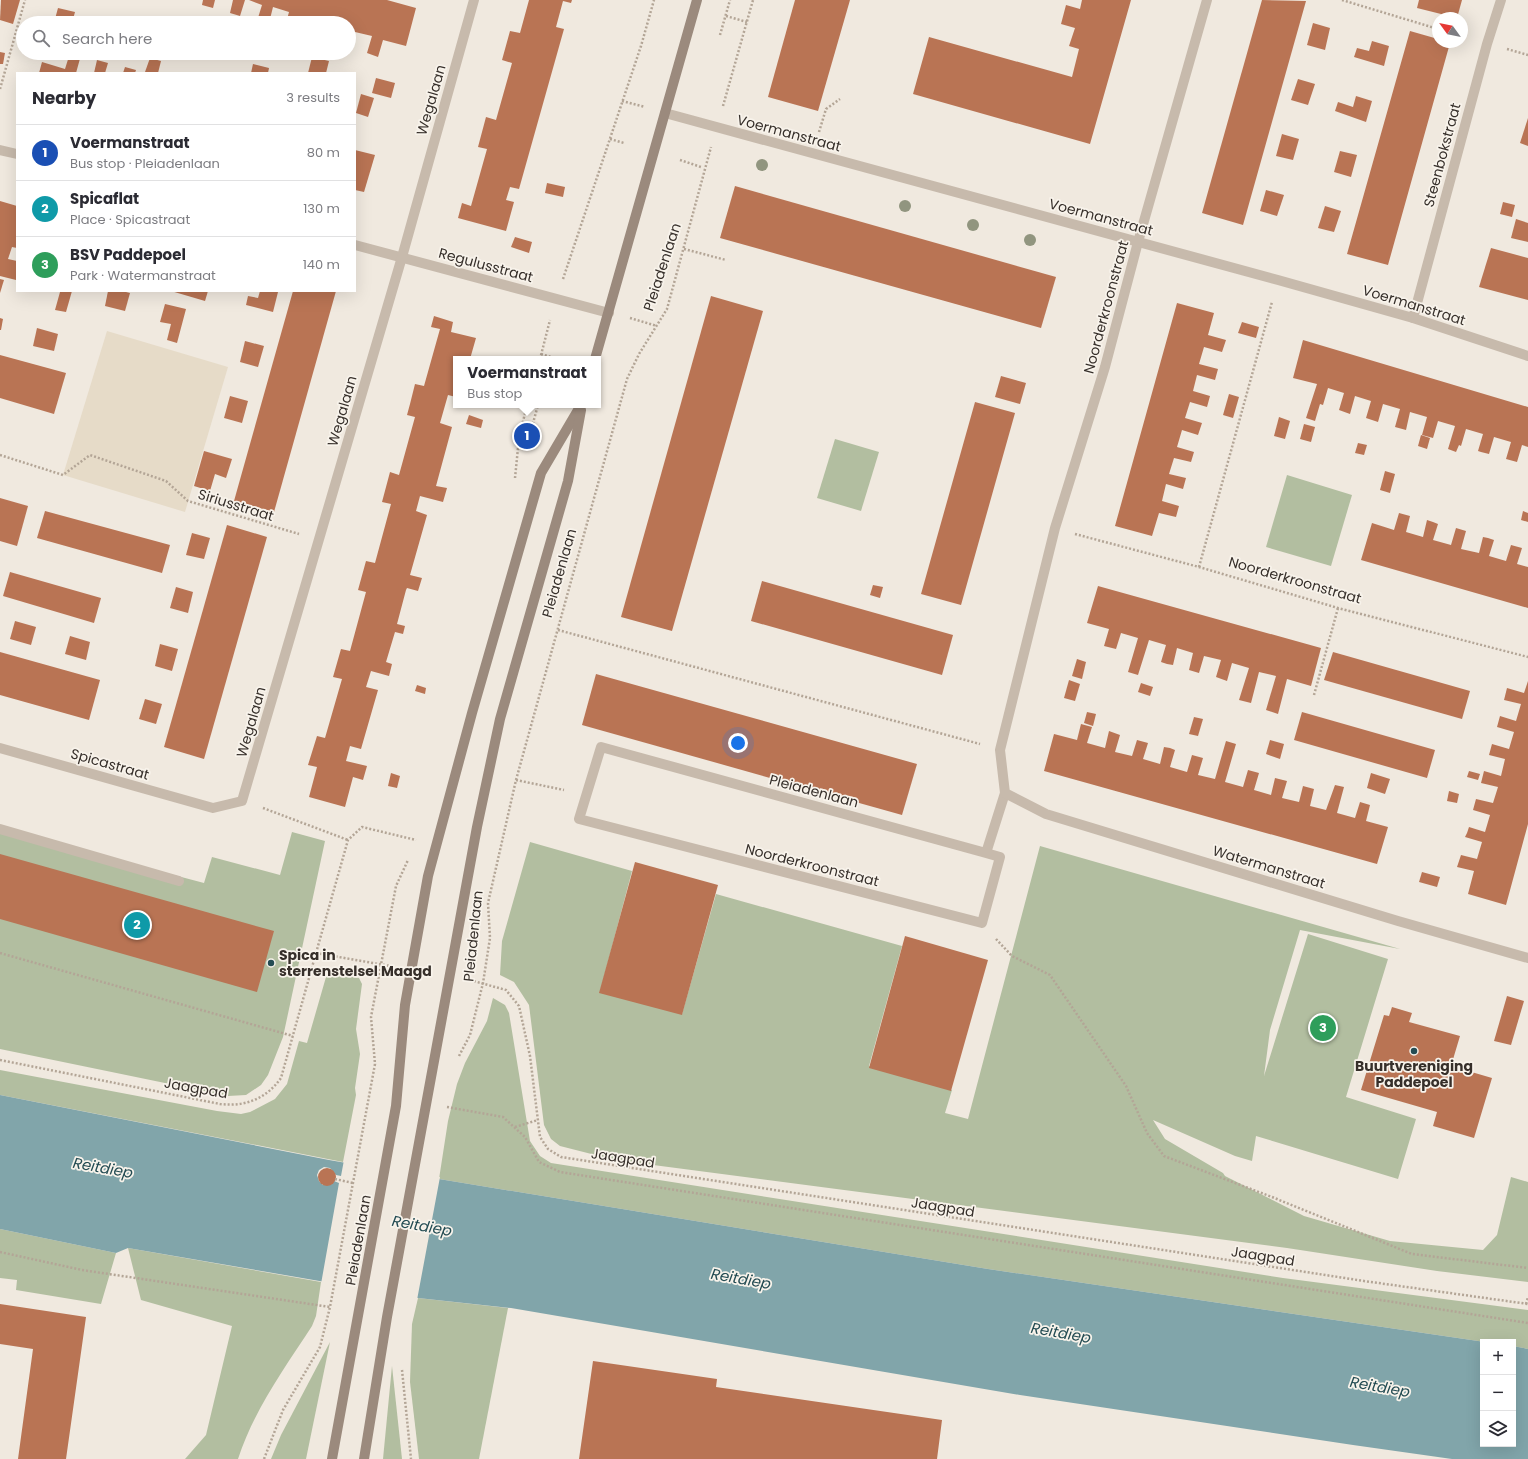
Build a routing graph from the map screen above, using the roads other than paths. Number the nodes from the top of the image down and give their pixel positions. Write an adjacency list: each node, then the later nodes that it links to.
1 (474, 0): 10 (street, Wegalaan)
2 (697, 0): 5 (main road)
3 (1207, 0): 8 (street, Noorderkroonstraat)
4 (1501, 0): 12 (street, Steenbokstraat)
5 (665, 113): 8 (street, Voermanstraat); 11 (main road)
6 (0, 150): 7 (street)
7 (16, 154)
8 (1138, 242): 12 (street, Voermanstraat); 18 (street, Noorderkroonstraat)
9 (356, 245): 10 (street, Regulusstraat)
10 (402, 257): 11 (street, Regulusstraat); 20 (street, Wegalaan)
11 (609, 313): 13 (main road)
12 (1412, 318): 14 (street, Voermanstraat)
13 (596, 356)
14 (1528, 356)
15 (579, 408): 25 (main road, Pleiadenlaan)
16 (580, 408): 26 (main road, Pleiadenlaan)
17 (0, 748): 20 (street, Spicastraat)
18 (1005, 794): 22 (street); 24 (street, Watermanstraat)
19 (586, 795): 22 (street, Pleiadenlaan); 22 (street, Noorderkroonstraat)
20 (213, 808)
21 (0, 829): 23 (street)
22 (986, 853)
23 (179, 881)
24 (1528, 958)
25 (332, 1459)
26 (364, 1459)

